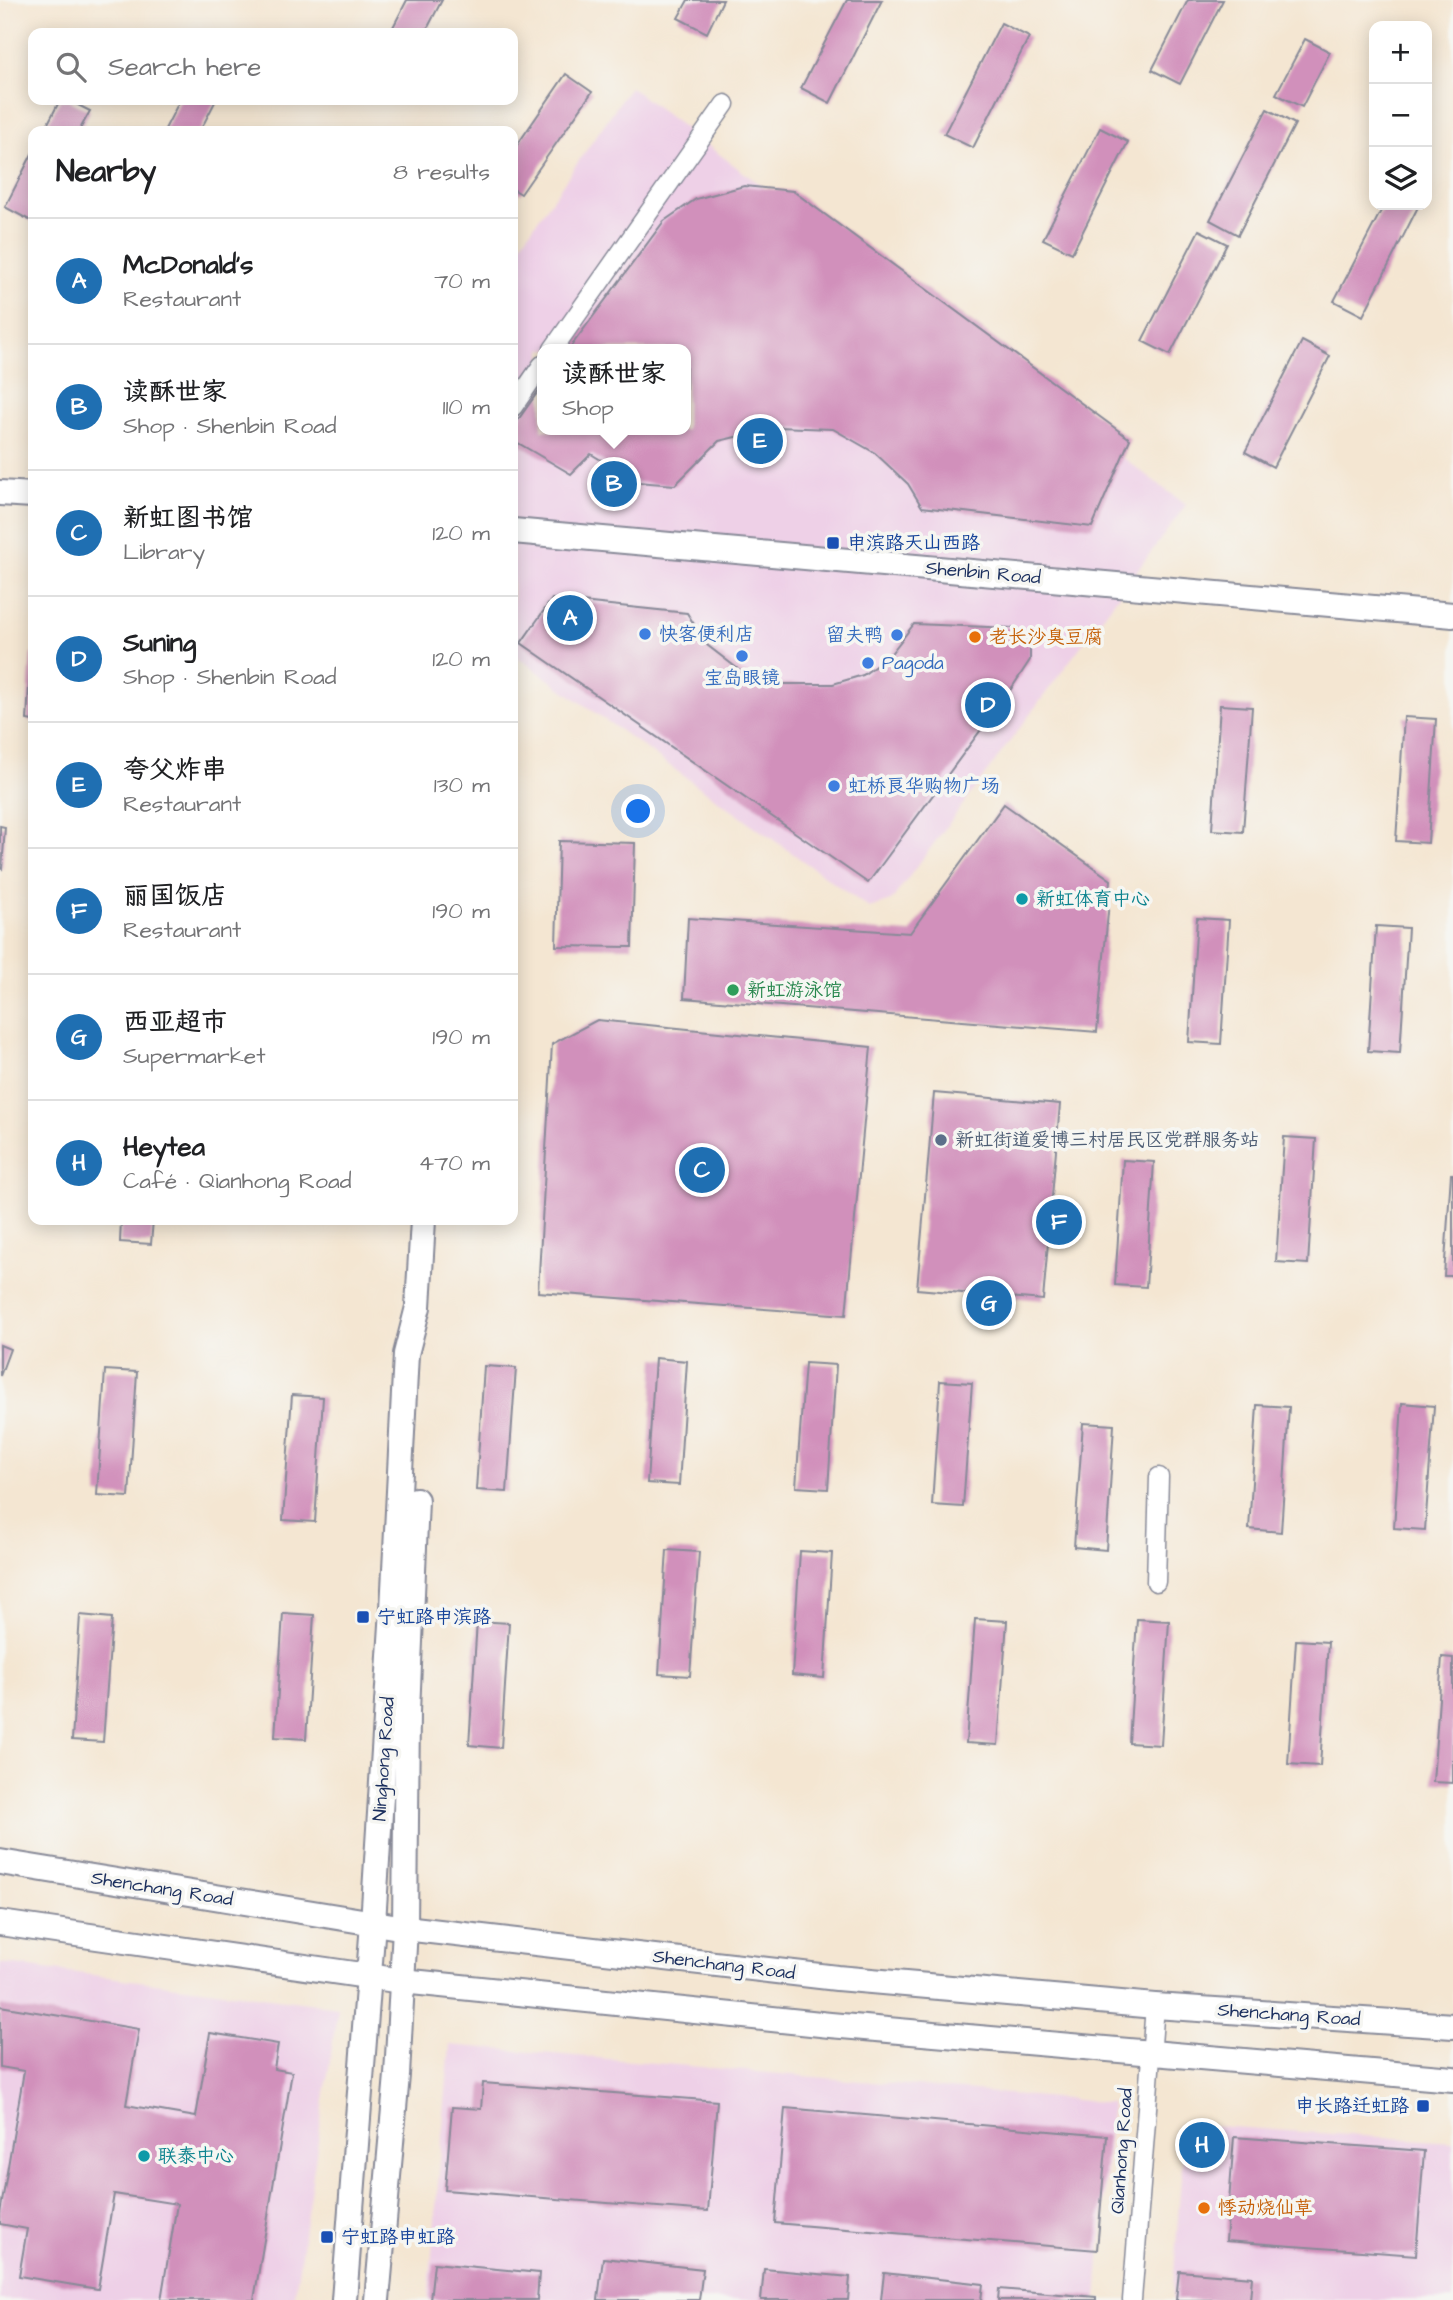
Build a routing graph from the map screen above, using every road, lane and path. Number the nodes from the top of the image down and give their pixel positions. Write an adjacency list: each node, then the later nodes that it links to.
1 (725, 104): 2 (street)
2 (557, 344)
3 (537, 372): 4 (street)
4 (518, 400)
5 (0, 493): 6 (main road)
6 (28, 495)
7 (518, 531): 8 (main road, Shenbin Road)
8 (1453, 615)
9 (423, 1225): 10 (main road, Ninghong Road)
10 (418, 1307): 15 (main road, Ninghong Road); 16 (main road)
11 (1159, 1477): 12 (street)
12 (1156, 1583)
13 (0, 1862): 15 (main road, Shenchang Road)
14 (0, 1923): 17 (main road)
15 (373, 1923): 16 (main road, Shenchang Road); 17 (main road, Ninghong Road)
16 (405, 1928): 18 (main road); 19 (main road, Shenchang Road)
17 (369, 1976): 18 (main road); 23 (main road, Ninghong Road)
18 (402, 1981): 21 (main road); 24 (main road)
19 (1155, 2006): 20 (main road, Shenchang Road); 21 (street, Qianhong Road)
20 (1453, 2026)
21 (1151, 2053): 22 (main road); 25 (street, Qianhong Road)
22 (1453, 2079)
23 (344, 2300)
24 (377, 2300)
25 (1132, 2300)

